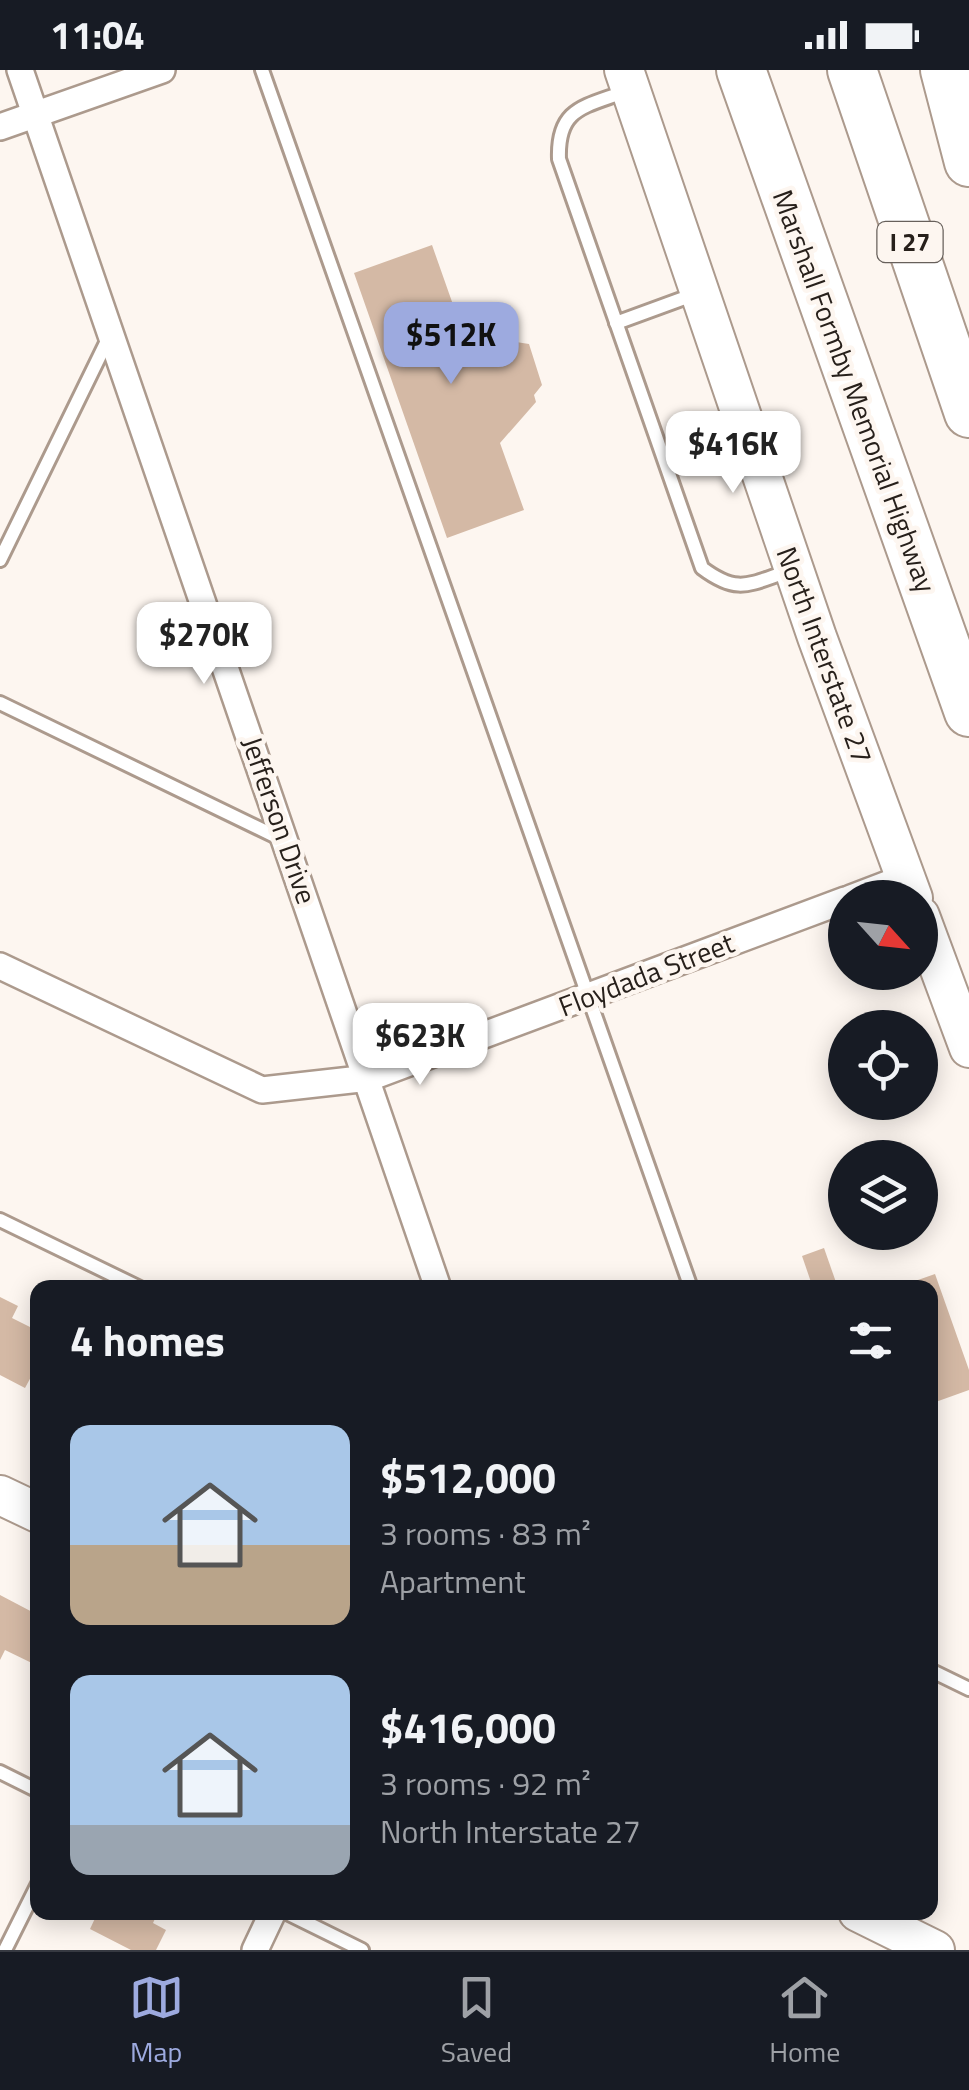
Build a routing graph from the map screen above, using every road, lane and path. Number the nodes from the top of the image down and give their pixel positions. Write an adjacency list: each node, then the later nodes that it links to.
1 (20, 70): 8 (street, Jefferson Drive)
2 (162, 70): 8 (street)
3 (262, 70): 24 (lane)
4 (741, 70): 18 (highway, Marshall Formby Memorial Highway)
5 (852, 70): 14 (highway, I 27)
6 (945, 70): 10 (highway)
7 (628, 80): 11 (main road, North Interstate 27); 12 (lane)
8 (34, 114): 9 (street); 13 (street, Jefferson Drive)
9 (0, 127)
10 (969, 162)
11 (700, 292): 12 (lane); 16 (main road, North Interstate 27)
12 (616, 323): 16 (lane)
13 (110, 333): 15 (lane); 19 (street, Jefferson Drive)
14 (969, 414)
15 (0, 560)
16 (794, 570): 20 (main road, North Interstate 27)
17 (0, 703): 19 (lane)
18 (969, 712)
19 (287, 842): 26 (street, Jefferson Drive)
20 (906, 880)
21 (828, 906): 24 (street, Floydada Street)
22 (938, 964): 25 (main road)
23 (0, 966): 26 (street, Floydada Street)
24 (588, 996): 26 (street, Floydada Street); 30 (lane)
25 (969, 1048)
26 (369, 1078): 29 (street, Jefferson Drive)
27 (0, 1220): 28 (lane)
28 (124, 1280)
29 (435, 1280)
30 (688, 1280)
31 (0, 1495): 32 (main road)
32 (30, 1509)
33 (938, 1674): 34 (lane)
34 (969, 1689)
35 (0, 1772): 36 (lane)
36 (30, 1787)
37 (30, 1900): 41 (lane)
38 (270, 1920): 42 (street)
39 (302, 1920): 43 (lane)
40 (874, 1920): 44 (main road)
41 (5, 1950)
42 (255, 1950)
43 (362, 1950)
44 (935, 1950)

